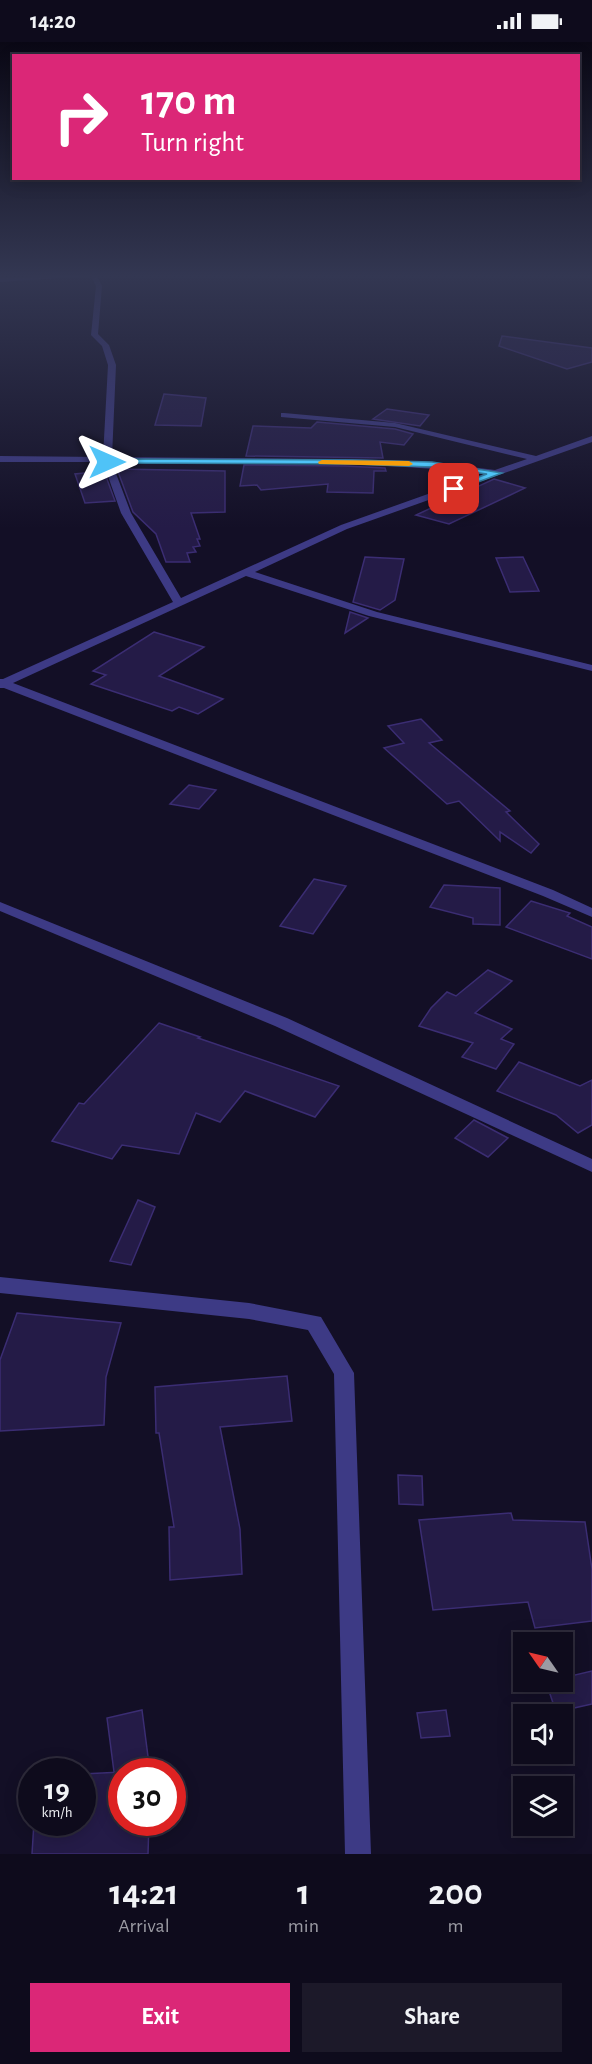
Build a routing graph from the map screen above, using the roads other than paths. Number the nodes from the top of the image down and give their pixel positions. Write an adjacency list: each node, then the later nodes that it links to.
1 (110, 361): 6 (street)
2 (284, 415): 5 (street)
3 (592, 439): 5 (street)
4 (0, 459): 6 (street)
5 (538, 459): 7 (street)
6 (107, 462): 7 (street); 9 (street)
7 (498, 473): 8 (street)
8 (245, 572): 9 (street); 10 (street)
9 (179, 603): 11 (street)
10 (592, 668)
11 (1, 683): 13 (street)
12 (0, 906): 14 (street)
13 (592, 913)
14 (592, 1166)
15 (0, 1285): 16 (street)
16 (358, 1854)

